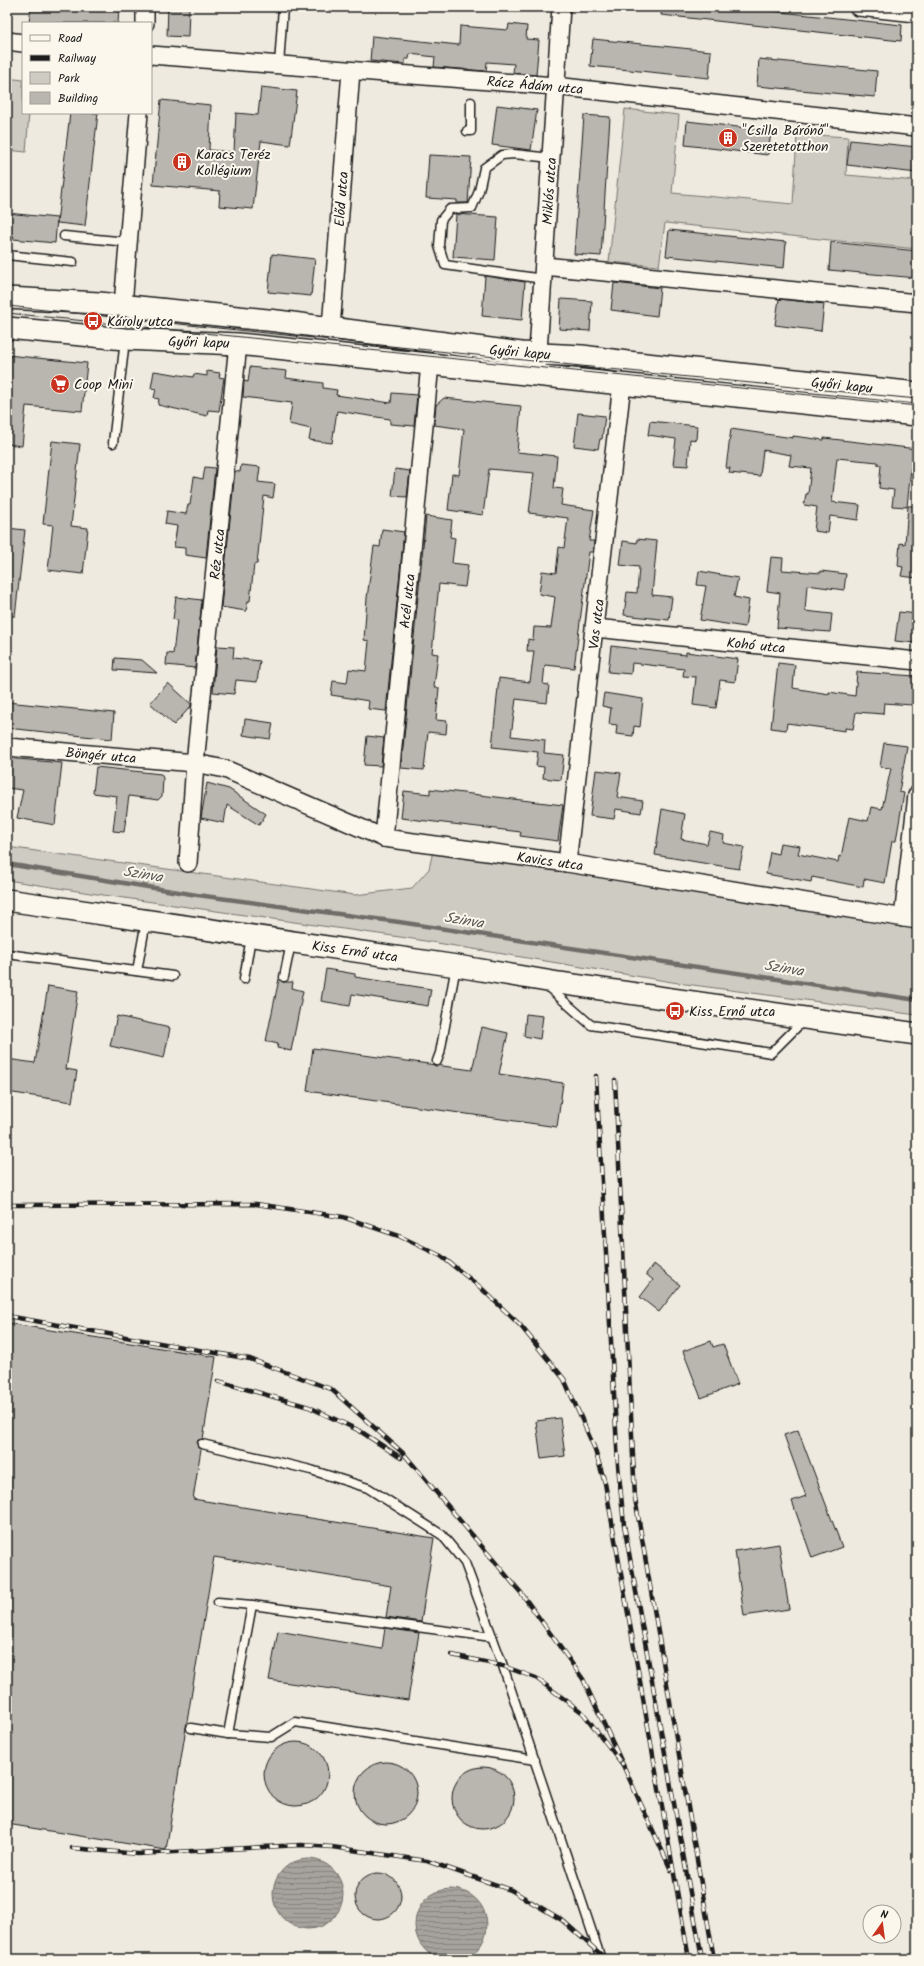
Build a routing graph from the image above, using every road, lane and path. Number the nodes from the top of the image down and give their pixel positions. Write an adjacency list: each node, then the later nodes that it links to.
1 (145, 7): 6 (street)
2 (283, 7): 10 (lane)
3 (561, 7): 12 (street, Miklós utca)
4 (858, 7): 5 (street)
5 (908, 10)
6 (145, 22)
7 (7, 41): 8 (street)
8 (22, 43)
9 (152, 55): 10 (street, Rácz Ádám utca)
10 (279, 65): 11 (street, Rácz Ádám utca)
11 (351, 71): 12 (street, Rácz Ádám utca); 27 (street, Előd utca)
12 (555, 86): 15 (street, Rácz Ádám utca); 17 (street, Miklós utca)
13 (471, 102): 16 (lane)
14 (139, 114): 19 (street)
15 (917, 127)
16 (467, 131)
17 (551, 158): 22 (street, Miklós utca); 22 (lane)
18 (64, 236): 19 (lane)
19 (128, 242): 25 (street)
20 (7, 255): 21 (lane)
21 (73, 262)
22 (544, 272): 24 (street); 31 (street, Miklós utca)
23 (7, 298): 25 (street, Győri kapu)
24 (917, 303)
25 (123, 305): 27 (street, Győri kapu)
26 (7, 328): 28 (street, Győri kapu)
27 (331, 328): 31 (street, Győri kapu)
28 (125, 339): 29 (street, Győri kapu); 35 (lane)
29 (238, 344): 30 (street, Győri kapu); 39 (street, Réz utca)
30 (430, 364): 31 (street, Győri kapu); 41 (street, Acél utca)
31 (538, 364): 32 (street, Győri kapu); 33 (street, Győri kapu)
32 (622, 384): 34 (street, Győri kapu); 36 (street, Vas utca)
33 (917, 393)
34 (917, 415)
35 (113, 443)
36 (595, 628): 37 (street, Kohó utca); 43 (street, Vas utca)
37 (917, 661)
38 (7, 747): 39 (street, Böngér utca)
39 (195, 763): 41 (street, Kavics utca); 42 (street, Réz utca)
40 (917, 795): 45 (street)
41 (384, 838): 43 (street, Kavics utca)
42 (188, 863)
43 (567, 863): 45 (street, Kavics utca)
44 (7, 900): 46 (street, Kiss Ernő utca)
45 (910, 919)
46 (146, 920): 47 (street, Kiss Ernő utca); 51 (lane)
47 (251, 936): 48 (street, Kiss Ernő utca); 54 (lane)
48 (291, 942): 50 (street, Kiss Ernő utca); 53 (lane)
49 (7, 954): 51 (lane)
50 (457, 966): 55 (street, Kiss Ernő utca); 58 (lane)
51 (137, 971): 52 (lane)
52 (173, 976)
53 (284, 977)
54 (244, 979)
55 (540, 980): 56 (street, Kiss Ernő utca); 56 (lane)
56 (806, 1018): 57 (street, Kiss Ernő utca)
57 (917, 1034)
58 (437, 1061)
59 (202, 1444): 62 (lane)
60 (218, 1602): 61 (lane)
61 (252, 1605): 62 (lane); 64 (lane)
62 (492, 1638): 65 (lane)
63 (191, 1728): 64 (lane)
64 (228, 1734): 65 (lane)
65 (535, 1760): 66 (lane)
66 (601, 1959)

